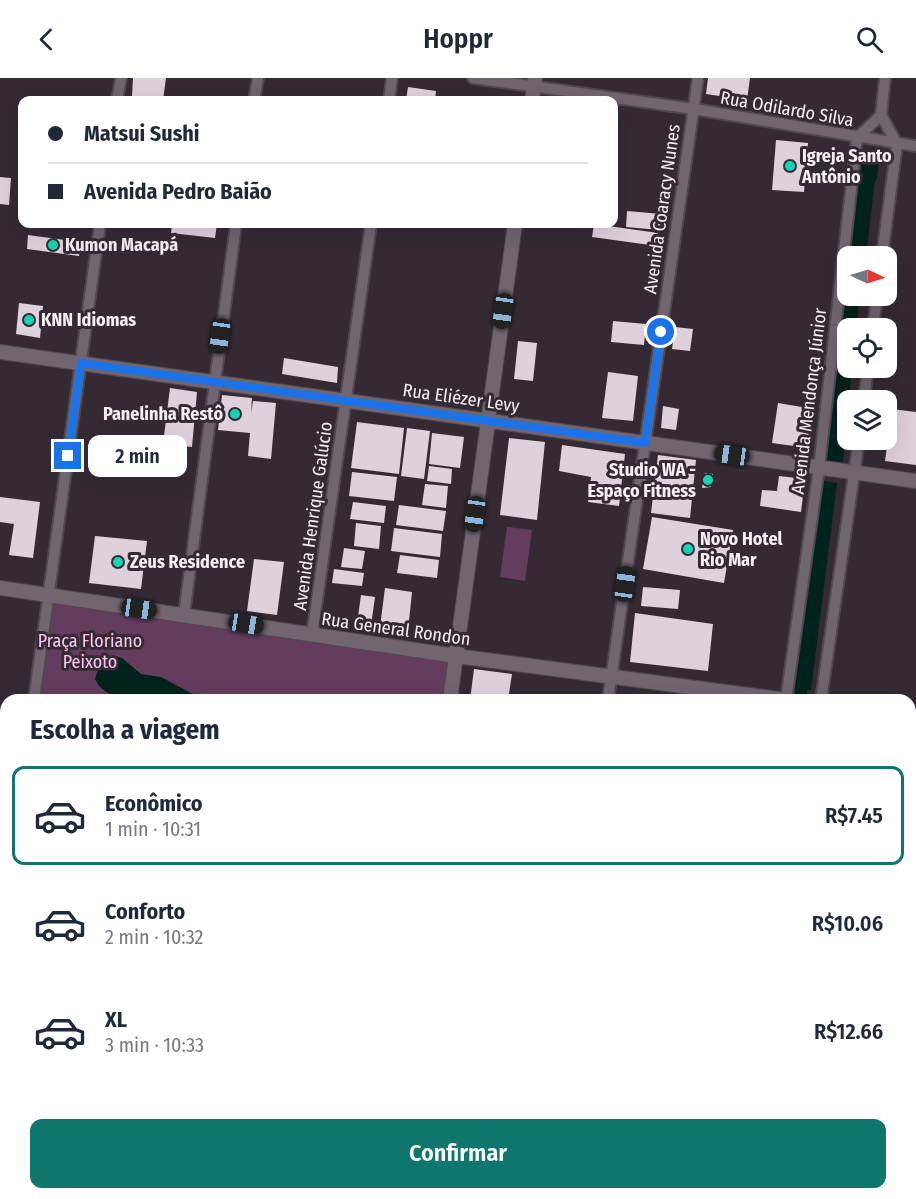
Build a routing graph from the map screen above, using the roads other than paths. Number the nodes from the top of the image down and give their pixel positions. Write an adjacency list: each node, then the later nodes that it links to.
1 (120, 78): 8 (street)
2 (258, 78): 9 (street)
3 (392, 78): 10 (street)
4 (473, 78): 7 (street, Rua Odilardo Silva)
5 (698, 78): 13 (street, Avenida Coaracy Nunes)
6 (885, 78): 14 (street)
7 (533, 88): 11 (street, Rua Odilardo Silva)
8 (118, 96)
9 (255, 96)
10 (390, 96)
11 (594, 96)
12 (618, 99): 13 (street, Rua Odilardo Silva)
13 (693, 109): 15 (street, Rua Odilardo Silva); 28 (street, Avenida Coaracy Nunes)
14 (880, 115): 15 (street); 16 (street)
15 (857, 138): 16 (street, Rua Odilardo Silva); 30 (street, Avenida Mendonça Júnior)
16 (897, 144): 17 (street, Rua Odilardo Silva); 22 (street)
17 (916, 146)
18 (99, 228): 24 (street)
19 (236, 228): 25 (street)
20 (370, 228): 26 (street, Avenida Henrique Galúcio)
21 (514, 228): 27 (street)
22 (883, 246)
23 (0, 352): 24 (street, Rua Eliézer Levy)
24 (81, 363): 25 (street, Rua Eliézer Levy); 34 (street)
25 (214, 382): 26 (street, Rua Eliézer Levy); 35 (street)
26 (346, 400): 27 (street, Rua Eliézer Levy); 36 (street, Avenida Henrique Galúcio)
27 (488, 420): 28 (street, Rua Eliézer Levy); 37 (street)
28 (645, 443): 30 (street, Rua Eliézer Levy); 38 (street, Avenida Coaracy Nunes)
29 (856, 450): 31 (street)
30 (821, 468): 31 (street, Rua Eliézer Levy); 43 (street, Avenida Mendonça Júnior)
31 (848, 472): 32 (street, Rua Eliézer Levy); 44 (street)
32 (916, 481)
33 (0, 588): 34 (street, Rua General Rondon)
34 (49, 596): 35 (street, Rua General Rondon); 39 (street)
35 (184, 615): 36 (street, Rua General Rondon)
36 (312, 634): 37 (street, Rua General Rondon)
37 (456, 656): 38 (street, Rua General Rondon); 40 (street)
38 (611, 677): 41 (street, Avenida Coaracy Nunes); 42 (street, Rua General Rondon)
39 (35, 694)
40 (451, 694)
41 (609, 694)
42 (740, 694)
43 (787, 694)
44 (822, 694)

